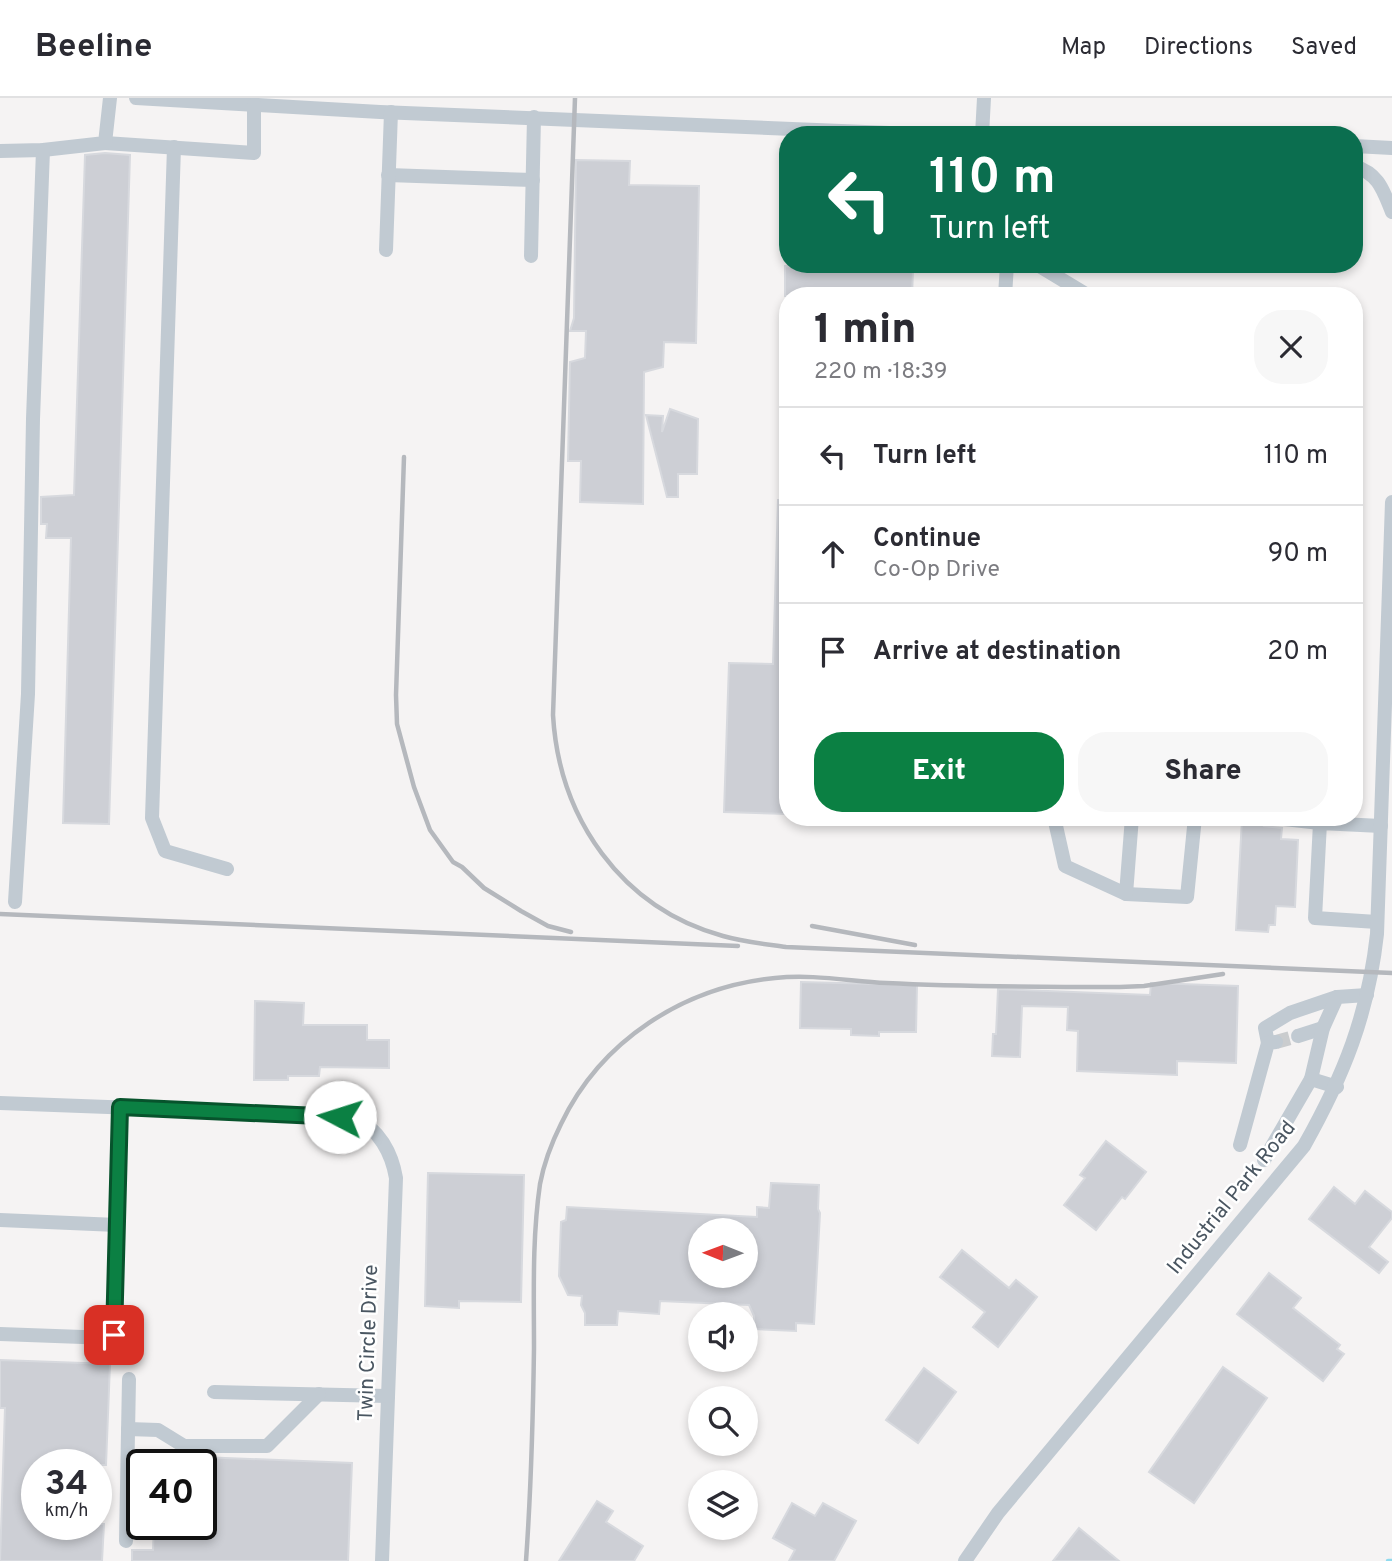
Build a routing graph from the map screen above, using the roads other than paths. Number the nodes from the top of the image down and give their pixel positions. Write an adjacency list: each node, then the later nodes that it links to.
1 (110, 98): 9 (street)
2 (136, 98): 4 (street)
3 (984, 98): 7 (street)
4 (254, 105): 5 (street); 11 (street)
5 (391, 112): 6 (street); 16 (street)
6 (534, 117): 8 (street); 17 (street)
7 (982, 126)
8 (779, 128)
9 (105, 143): 11 (street); 13 (street)
10 (1363, 146): 12 (street)
11 (174, 147): 31 (street)
12 (1392, 148)
13 (43, 150): 14 (street); 33 (street)
14 (0, 151)
15 (1363, 170): 18 (street)
16 (388, 175): 17 (street); 19 (street)
17 (533, 180): 20 (street)
18 (1392, 212)
19 (386, 250)
20 (531, 256)
21 (1051, 273): 22 (street)
22 (1074, 287)
23 (1392, 502): 29 (street, Industrial Park Road)
24 (1363, 825): 29 (street)
25 (1056, 826): 32 (street)
26 (1131, 826): 32 (street)
27 (1194, 826): 32 (street)
28 (1320, 826): 34 (street)
29 (1381, 826): 30 (street, Industrial Park Road)
30 (1386, 863): 34 (street, Industrial Park Road)
31 (227, 869)
32 (1126, 894)
33 (15, 902)
34 (1377, 922): 35 (street, Industrial Park Road)
35 (1367, 995): 36 (street); 40 (street, Industrial Park Road)
36 (1337, 997): 37 (street); 43 (street)
37 (1323, 1028): 38 (street); 39 (street)
38 (1298, 1036)
39 (1311, 1079): 40 (street); 44 (street)
40 (1337, 1087): 55 (street, Industrial Park Road)
41 (0, 1103): 42 (street)
42 (120, 1107): 46 (street); 51 (street, Twin Circle Drive)
43 (1240, 1145)
44 (1264, 1160)
45 (0, 1220): 46 (street)
46 (117, 1225): 47 (street)
47 (0, 1334)
48 (129, 1379): 52 (street)
49 (214, 1392): 50 (street)
50 (319, 1394): 51 (street); 52 (street)
51 (388, 1396): 54 (street, Twin Circle Drive)
52 (128, 1429): 53 (street)
53 (126, 1541)
54 (382, 1561)
55 (965, 1561)

